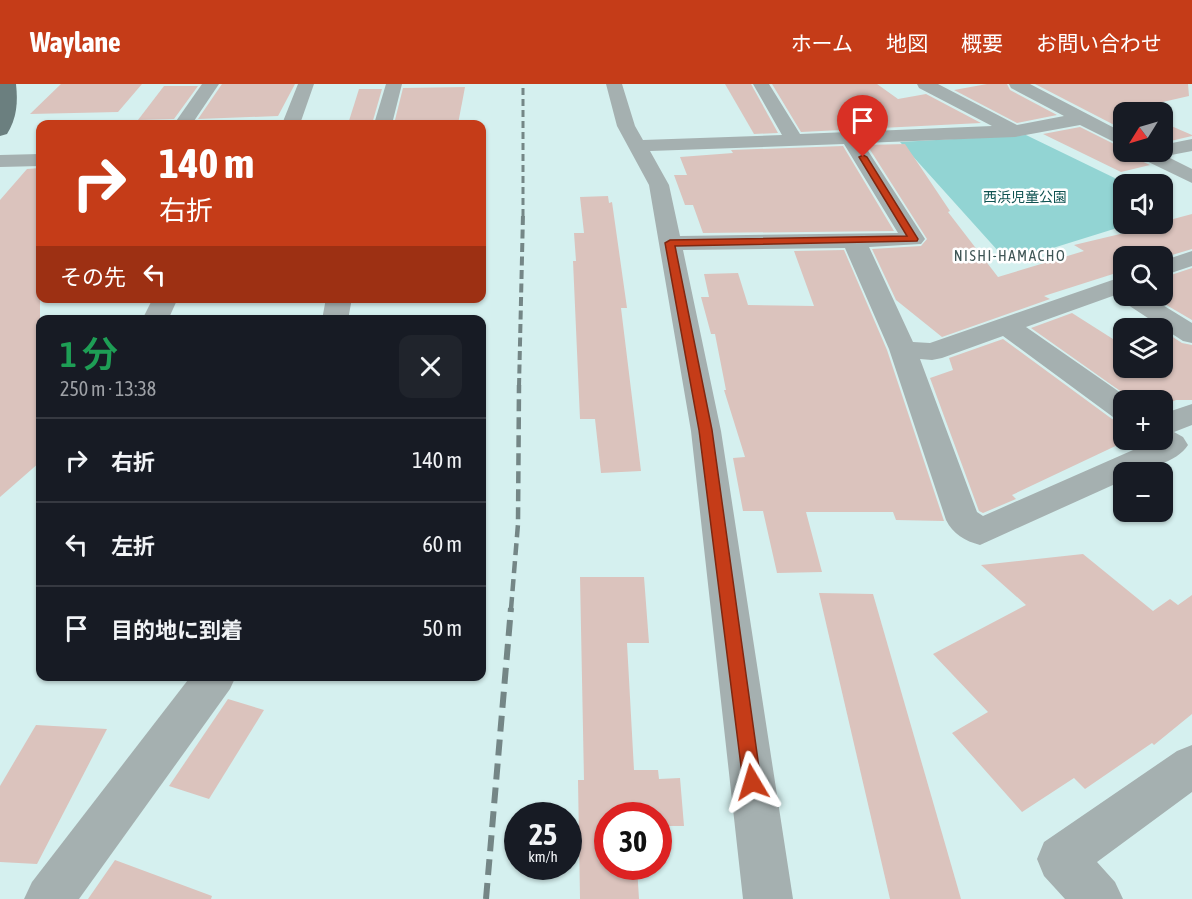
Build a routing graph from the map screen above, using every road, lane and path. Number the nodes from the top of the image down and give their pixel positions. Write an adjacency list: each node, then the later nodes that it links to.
1 (9, 84): 13 (main road)
2 (211, 84): 10 (street)
3 (306, 84): 11 (street)
4 (394, 84): 12 (street)
5 (614, 84): 19 (street)
6 (761, 84): 17 (street)
7 (925, 84): 14 (street)
8 (1017, 84): 9 (street)
9 (1081, 119): 14 (street); 15 (street)
10 (186, 120)
11 (292, 120)
12 (384, 120)
13 (0, 130)
14 (1015, 131): 16 (street)
15 (1113, 135)
16 (850, 137): 17 (street); 25 (street)
17 (794, 139): 19 (street)
18 (1192, 145): 20 (street)
19 (638, 146): 26 (street)
20 (1173, 148)
21 (36, 160): 22 (street)
22 (0, 161)
23 (1169, 162): 24 (street)
24 (1192, 177)
25 (854, 241): 26 (street); 33 (street)
26 (670, 243): 41 (street)
27 (1192, 258): 28 (street)
28 (1173, 265)
29 (1113, 292): 31 (street)
30 (1148, 306): 32 (street)
31 (1007, 326): 33 (street); 34 (street)
32 (1192, 335)
33 (903, 349): 37 (street)
34 (1113, 402)
35 (1192, 414): 36 (street)
36 (1173, 421)
37 (1161, 450)
38 (212, 681): 40 (street)
39 (1192, 766): 42 (street)
40 (49, 899)
41 (768, 899)
42 (1098, 899)

